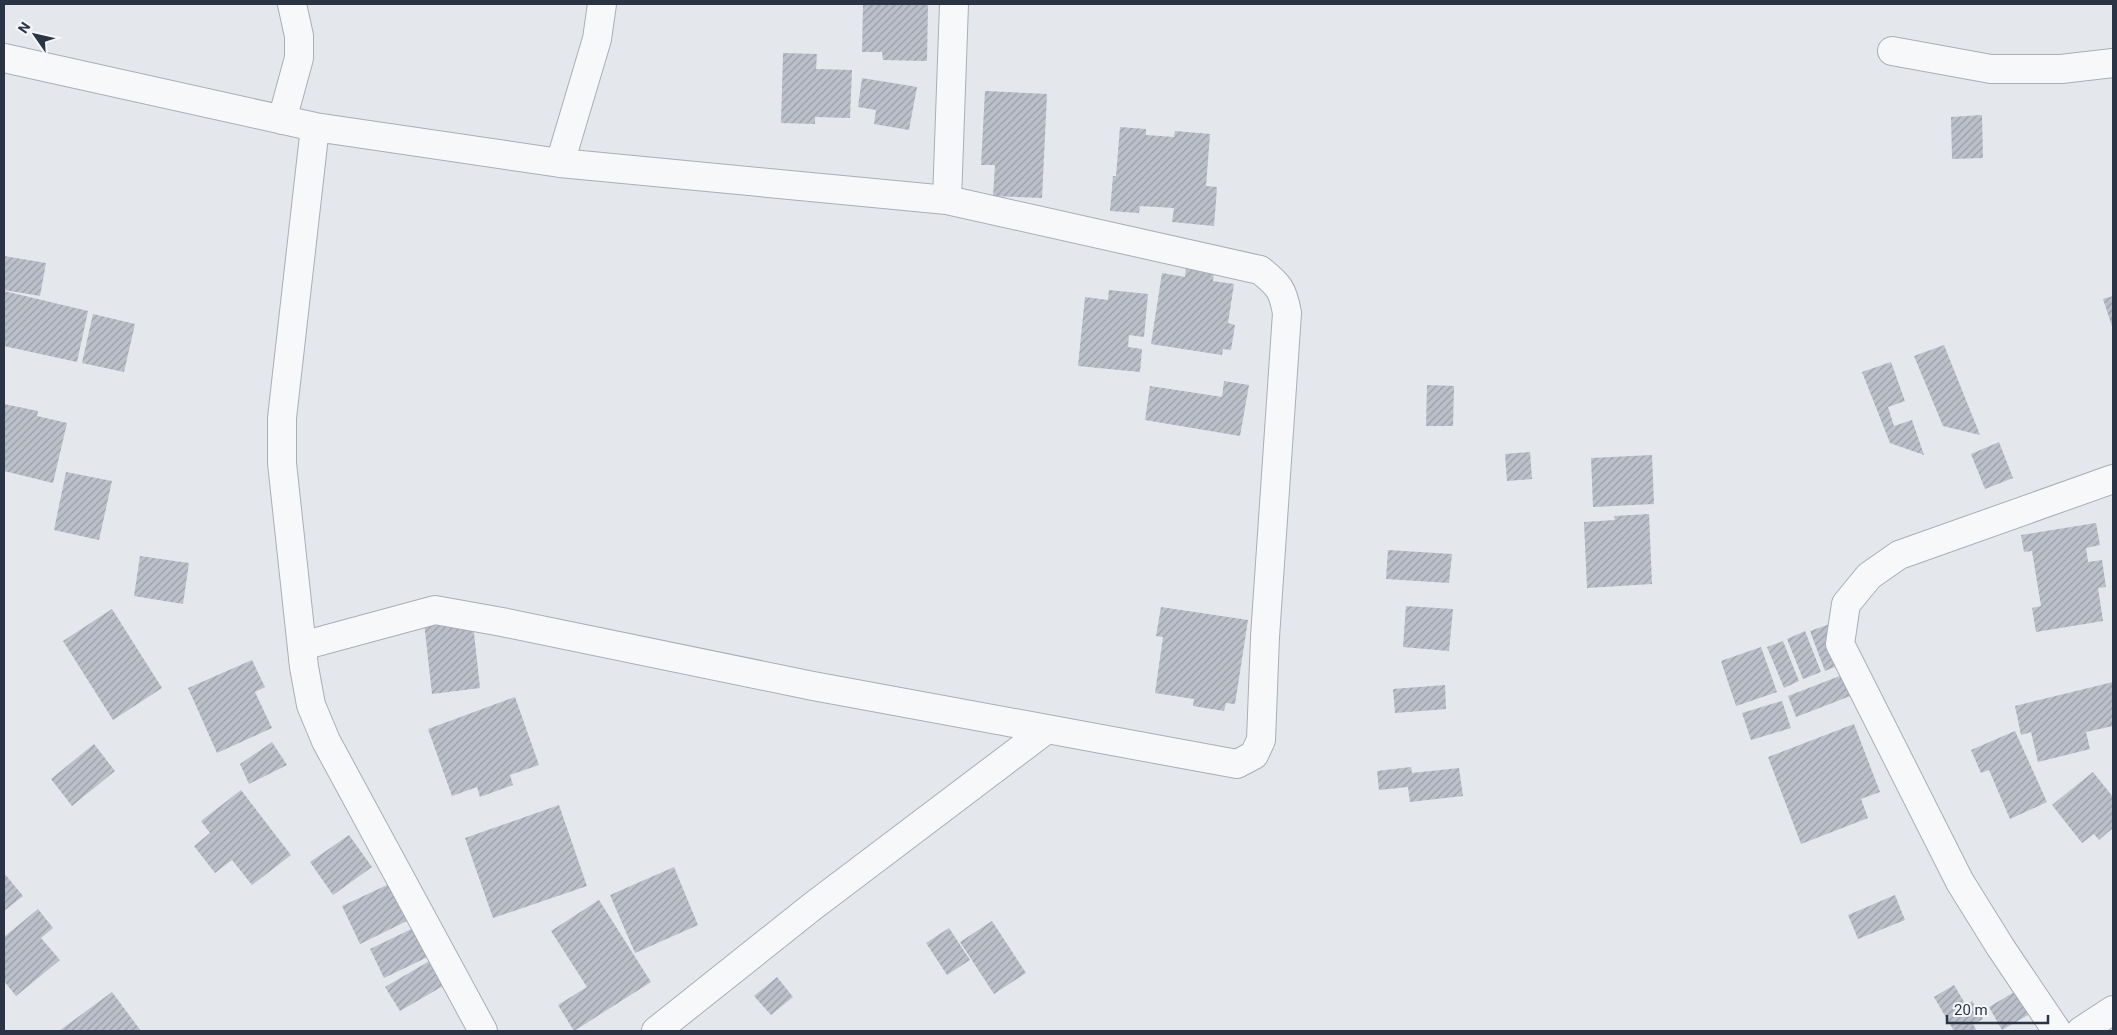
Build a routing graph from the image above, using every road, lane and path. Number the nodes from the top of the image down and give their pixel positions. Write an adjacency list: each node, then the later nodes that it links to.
1 (292, 4): 7 (street)
2 (602, 4): 9 (street)
3 (954, 4): 10 (street)
4 (1892, 51): 6 (street)
5 (4, 58): 7 (street)
6 (2113, 62)
7 (282, 120): 8 (street)
8 (315, 128): 9 (street); 12 (street)
9 (560, 162): 10 (street)
10 (947, 200): 13 (street)
11 (2113, 478): 17 (street)
12 (302, 646): 13 (street); 15 (street)
13 (1047, 729): 16 (street)
14 (2113, 1010): 18 (street)
15 (483, 1031)
16 (656, 1031)
17 (2057, 1031)
18 (2081, 1031)

